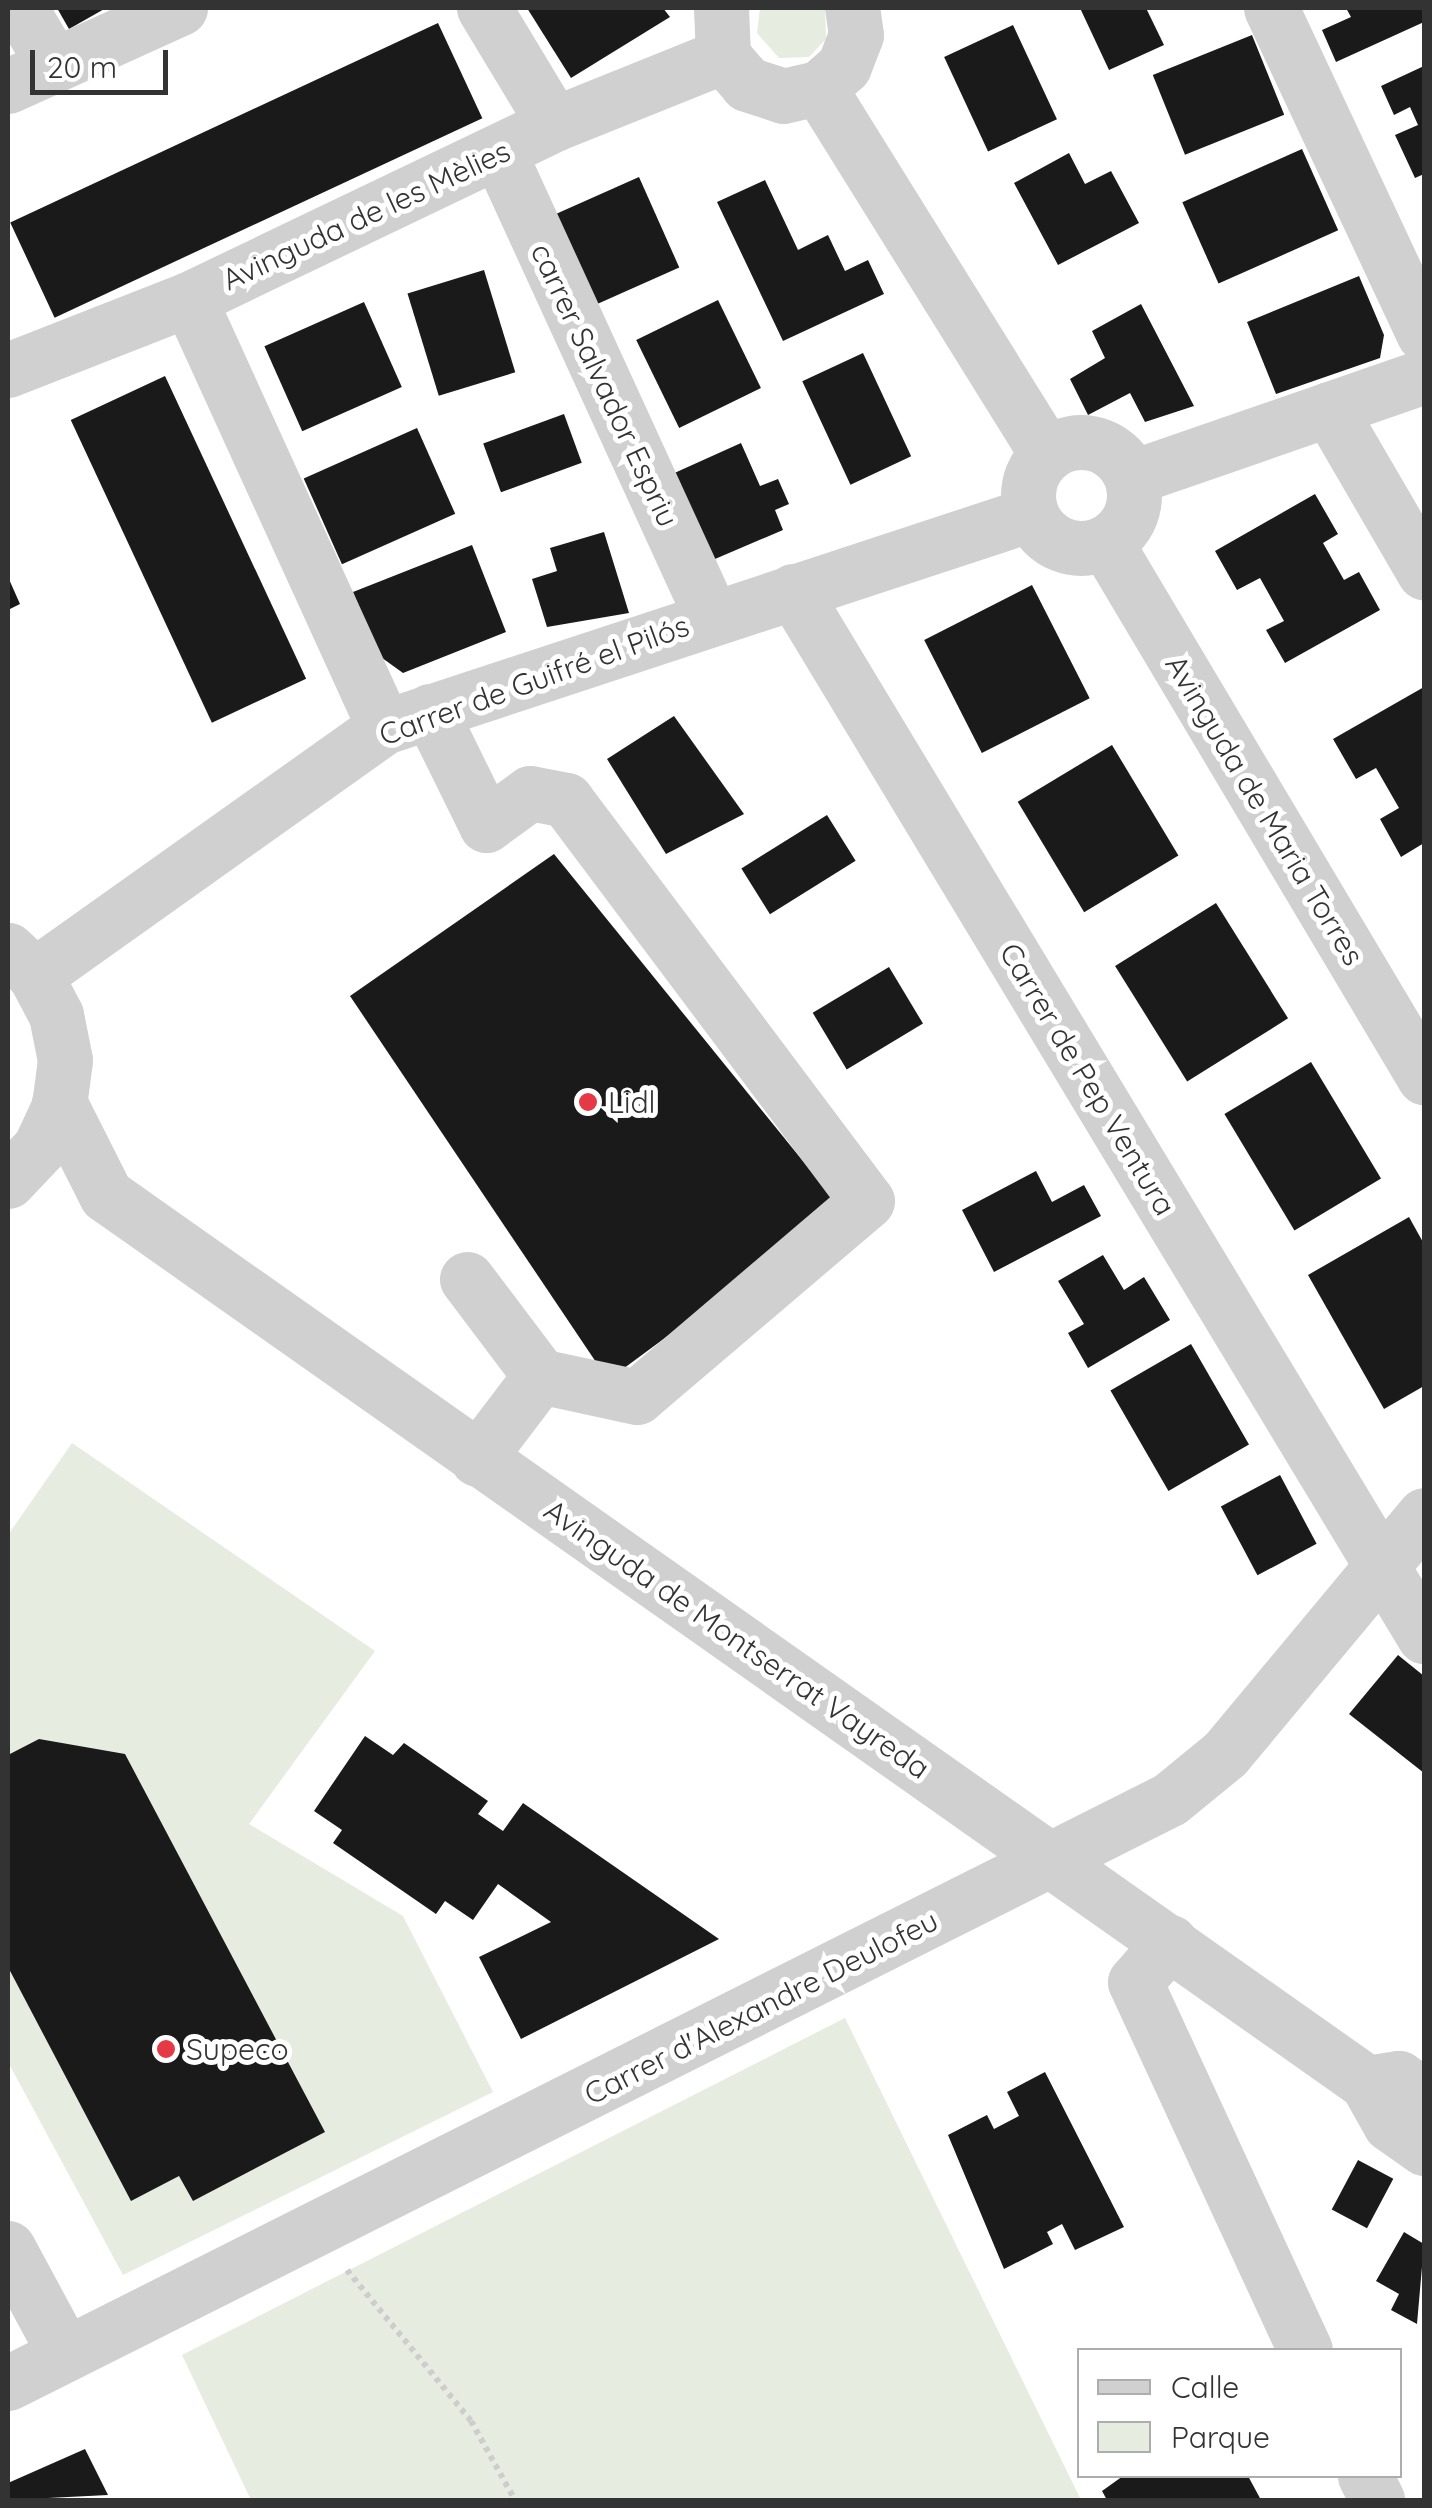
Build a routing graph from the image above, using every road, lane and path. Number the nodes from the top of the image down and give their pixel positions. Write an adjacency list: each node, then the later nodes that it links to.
1 (20, 8): 7 (street)
2 (180, 8): 7 (street)
3 (484, 8): 9 (street)
4 (852, 8): 8 (street)
5 (1271, 8): 12 (street)
6 (722, 32): 8 (street, Avinguda de les Mèlies); 9 (street, Avinguda de les Mèlies)
7 (31, 76)
8 (819, 88): 16 (street)
9 (554, 124): 10 (street, Avinguda de les Mèlies)
10 (499, 153): 11 (street, Avinguda de les Mèlies); 22 (street, carrer Salvador Espriu)
11 (189, 299): 13 (street, Avinguda de les Mèlies); 23 (street)
12 (1424, 334)
13 (8, 370)
14 (1424, 376): 15 (street)
15 (1329, 409): 17 (street); 20 (street)
16 (1046, 453): 17 (street); 18 (street)
17 (1133, 477): 19 (street)
18 (1031, 514): 19 (street); 21 (street, Carrer de Guifré el Pilós)
19 (1106, 543): 25 (street, Avinguda de Maria Torres)
20 (1424, 572)
21 (793, 592): 22 (street, Carrer de Guifré el Pilós); 34 (street, Carrer de Pep Ventura)
22 (711, 616): 23 (street, Carrer de Guifré el Pilós)
23 (407, 719): 24 (street, Carrer de Guifré el Pilós); 31 (street)
24 (21, 962): 26 (street)
25 (1424, 1077)
26 (59, 1102): 27 (street); 29 (street, Avinguda de Montserrat Vayreda)
27 (8, 1181)
28 (8, 1190): 29 (street)
29 (106, 1195): 32 (street, Avinguda de Montserrat Vayreda)
30 (467, 1279): 31 (street)
31 (540, 1376): 32 (street)
32 (477, 1458): 36 (street, Avinguda de Montserrat Vayreda)
33 (1424, 1515): 34 (street, Carrer d'Alexandre Deulofeu)
34 (1382, 1568): 35 (street, Carrer de Pep Ventura); 36 (street, Carrer d'Alexandre Deulofeu)
35 (1424, 1636)
36 (1052, 1858): 37 (street, Avinguda de Montserrat Vayreda); 41 (street, Carrer d'Alexandre Deulofeu)
37 (1170, 1942): 38 (street, Avinguda de Montserrat Vayreda); 43 (street)
38 (1367, 2084): 39 (street); 40 (street, Avinguda de Montserrat Vayreda)
39 (1424, 2096)
40 (1424, 2148)
41 (323, 2225): 44 (street, Carrer d'Alexandre Deulofeu); 46 (path)
42 (8, 2248): 44 (street)
43 (1304, 2348)
44 (66, 2354): 45 (street, Carrer d'Alexandre Deulofeu)
45 (8, 2382)
46 (516, 2500)

